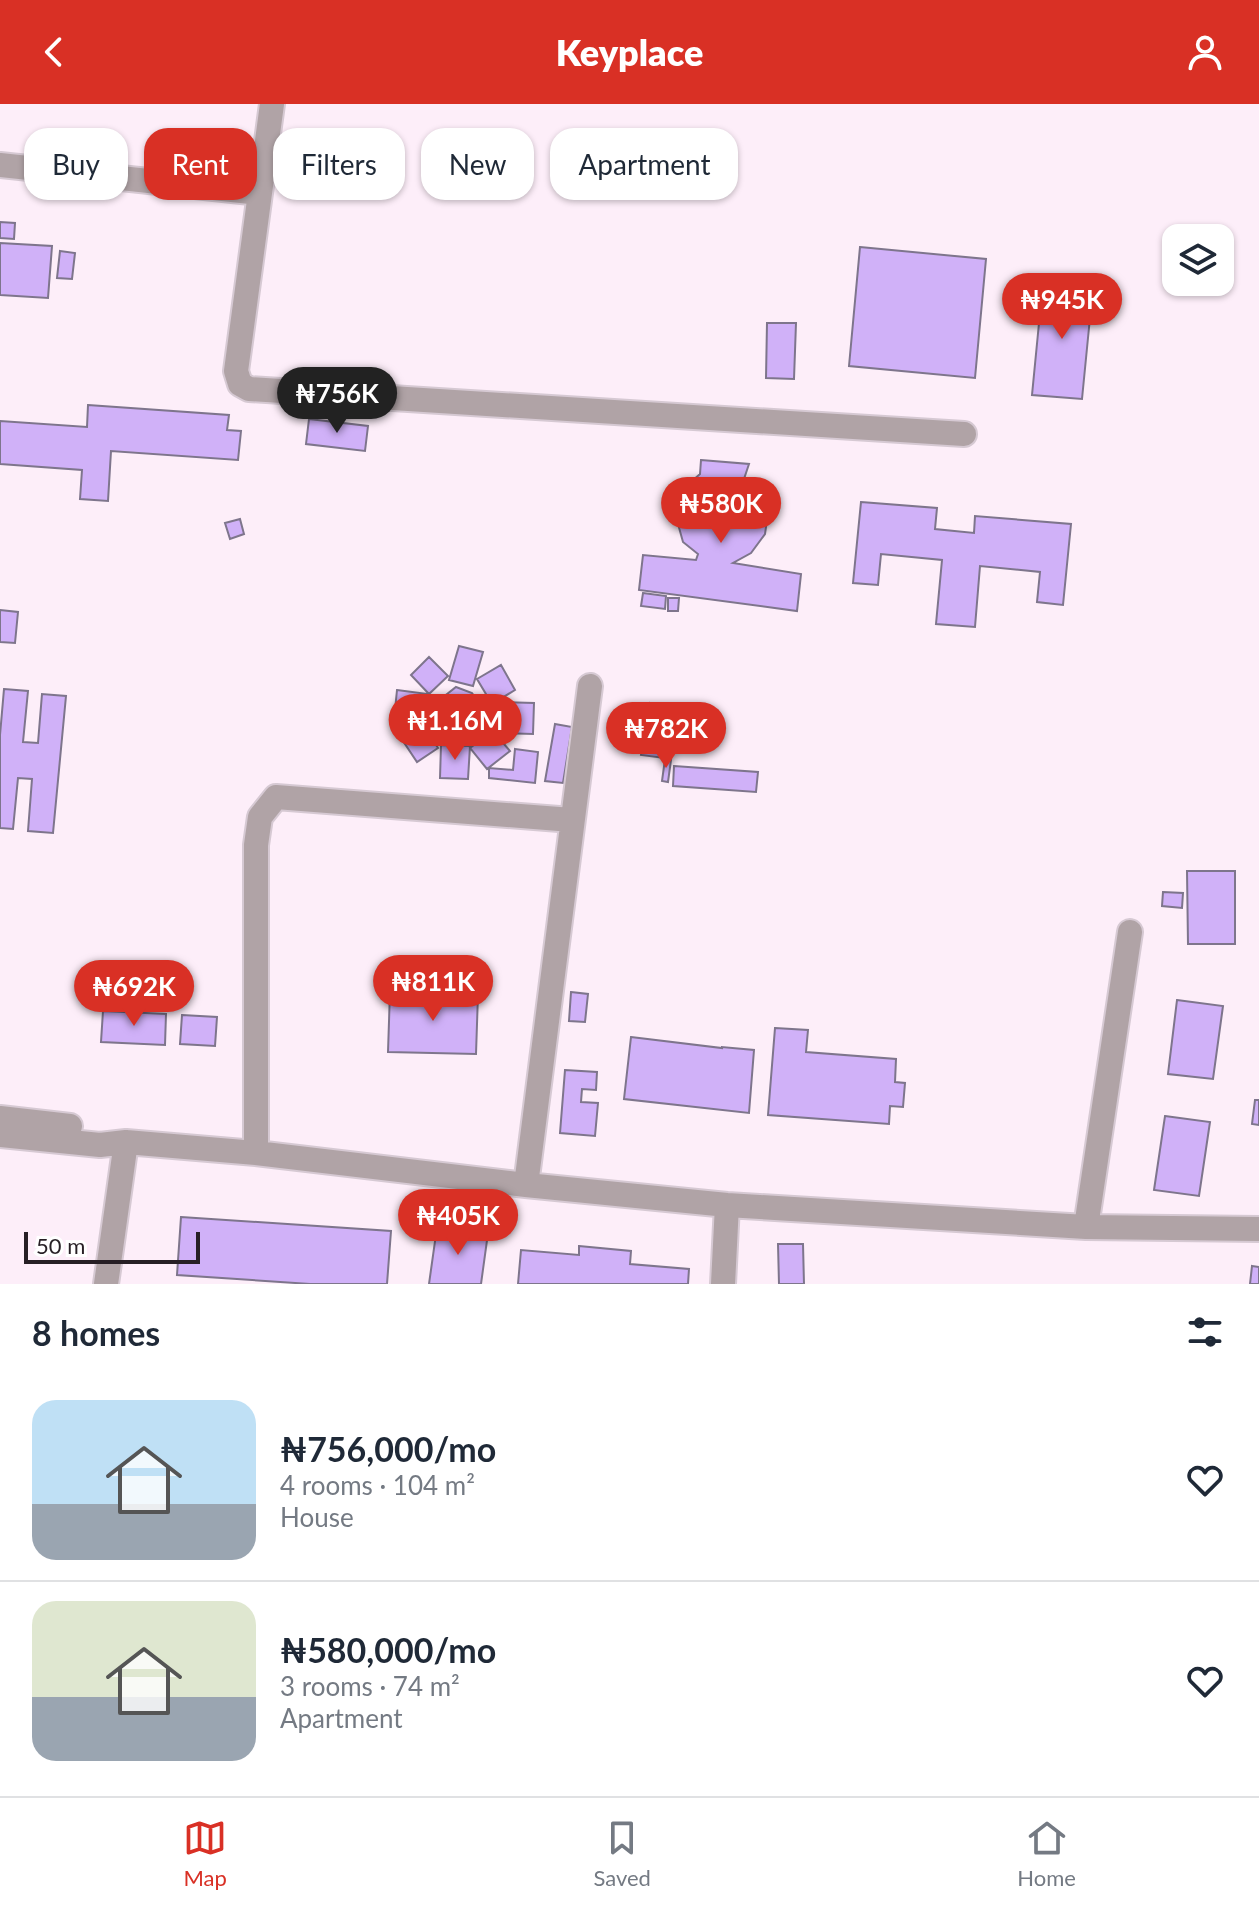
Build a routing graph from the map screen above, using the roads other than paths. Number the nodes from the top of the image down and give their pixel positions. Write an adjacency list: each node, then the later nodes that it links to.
1 (272, 104): 3 (street)
2 (0, 165): 3 (street)
3 (259, 193): 4 (street)
4 (964, 434)
5 (590, 686): 6 (street)
6 (572, 820): 11 (street); 12 (street)
7 (1130, 932): 14 (street)
8 (0, 1118): 10 (street)
9 (0, 1135): 10 (street)
10 (126, 1142): 11 (street); 16 (street)
11 (256, 1153): 12 (street)
12 (526, 1185): 13 (street)
13 (727, 1205): 14 (street); 17 (street)
14 (1086, 1227): 15 (street)
15 (1259, 1229)
16 (106, 1284)
17 (723, 1284)

